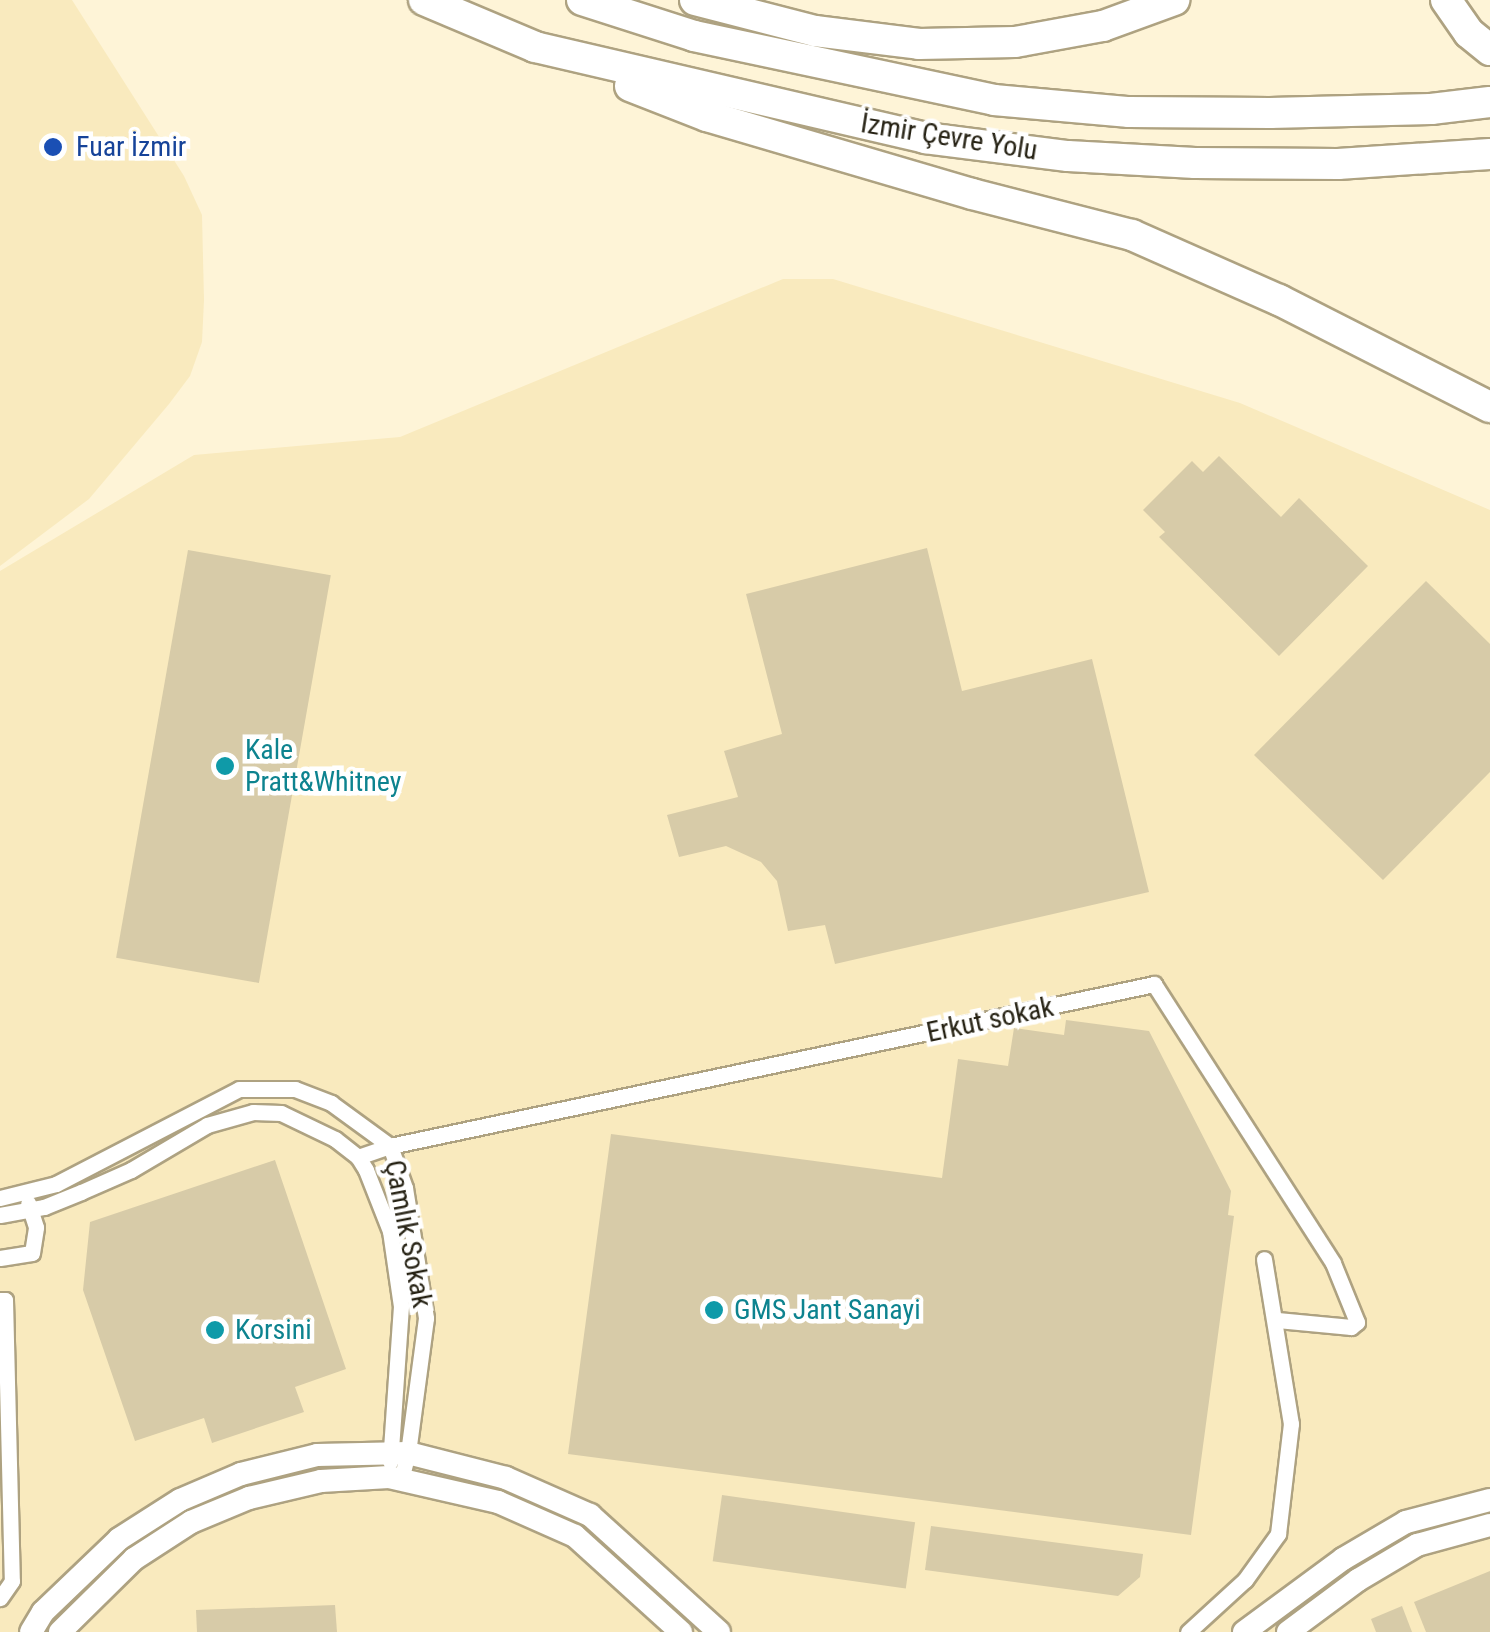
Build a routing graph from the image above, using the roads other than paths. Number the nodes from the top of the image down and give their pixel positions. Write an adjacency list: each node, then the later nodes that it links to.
1 (424, 0): 6 (highway, İzmir Çevre Yolu)
2 (582, 0): 8 (highway, İzmir Çevre Yolu)
3 (695, 0): 4 (highway)
4 (1174, 0)
5 (1446, 0): 7 (highway)
6 (535, 48): 9 (highway, İzmir Çevre Yolu); 10 (highway)
7 (1490, 50)
8 (1490, 102)
9 (1490, 154)
10 (1490, 407)
11 (390, 1146): 12 (street, Erkut sokak); 13 (street, Çamlık Sokak); 20 (street, Erkut sokak); 22 (street, Çamlık Sokak)
12 (358, 1157): 15 (street, Çamlık Sokak); 22 (street, Çamlık Sokak)
13 (24, 1194): 14 (street, Çamlık Sokak); 15 (street)
14 (0, 1198)
15 (31, 1210): 16 (street, Çamlık Sokak); 17 (street)
16 (0, 1215)
17 (0, 1258)
18 (1264, 1258): 20 (street)
19 (0, 1300): 21 (street)
20 (1276, 1320): 30 (street)
21 (4, 1437): 25 (street)
22 (397, 1466): 26 (street); 27 (street); 28 (street); 29 (street)
23 (1490, 1500): 31 (street)
24 (1490, 1525): 32 (street)
25 (0, 1598)
26 (32, 1632)
27 (60, 1632)
28 (680, 1632)
29 (719, 1632)
30 (1188, 1632)
31 (1244, 1632)
32 (1288, 1632)

